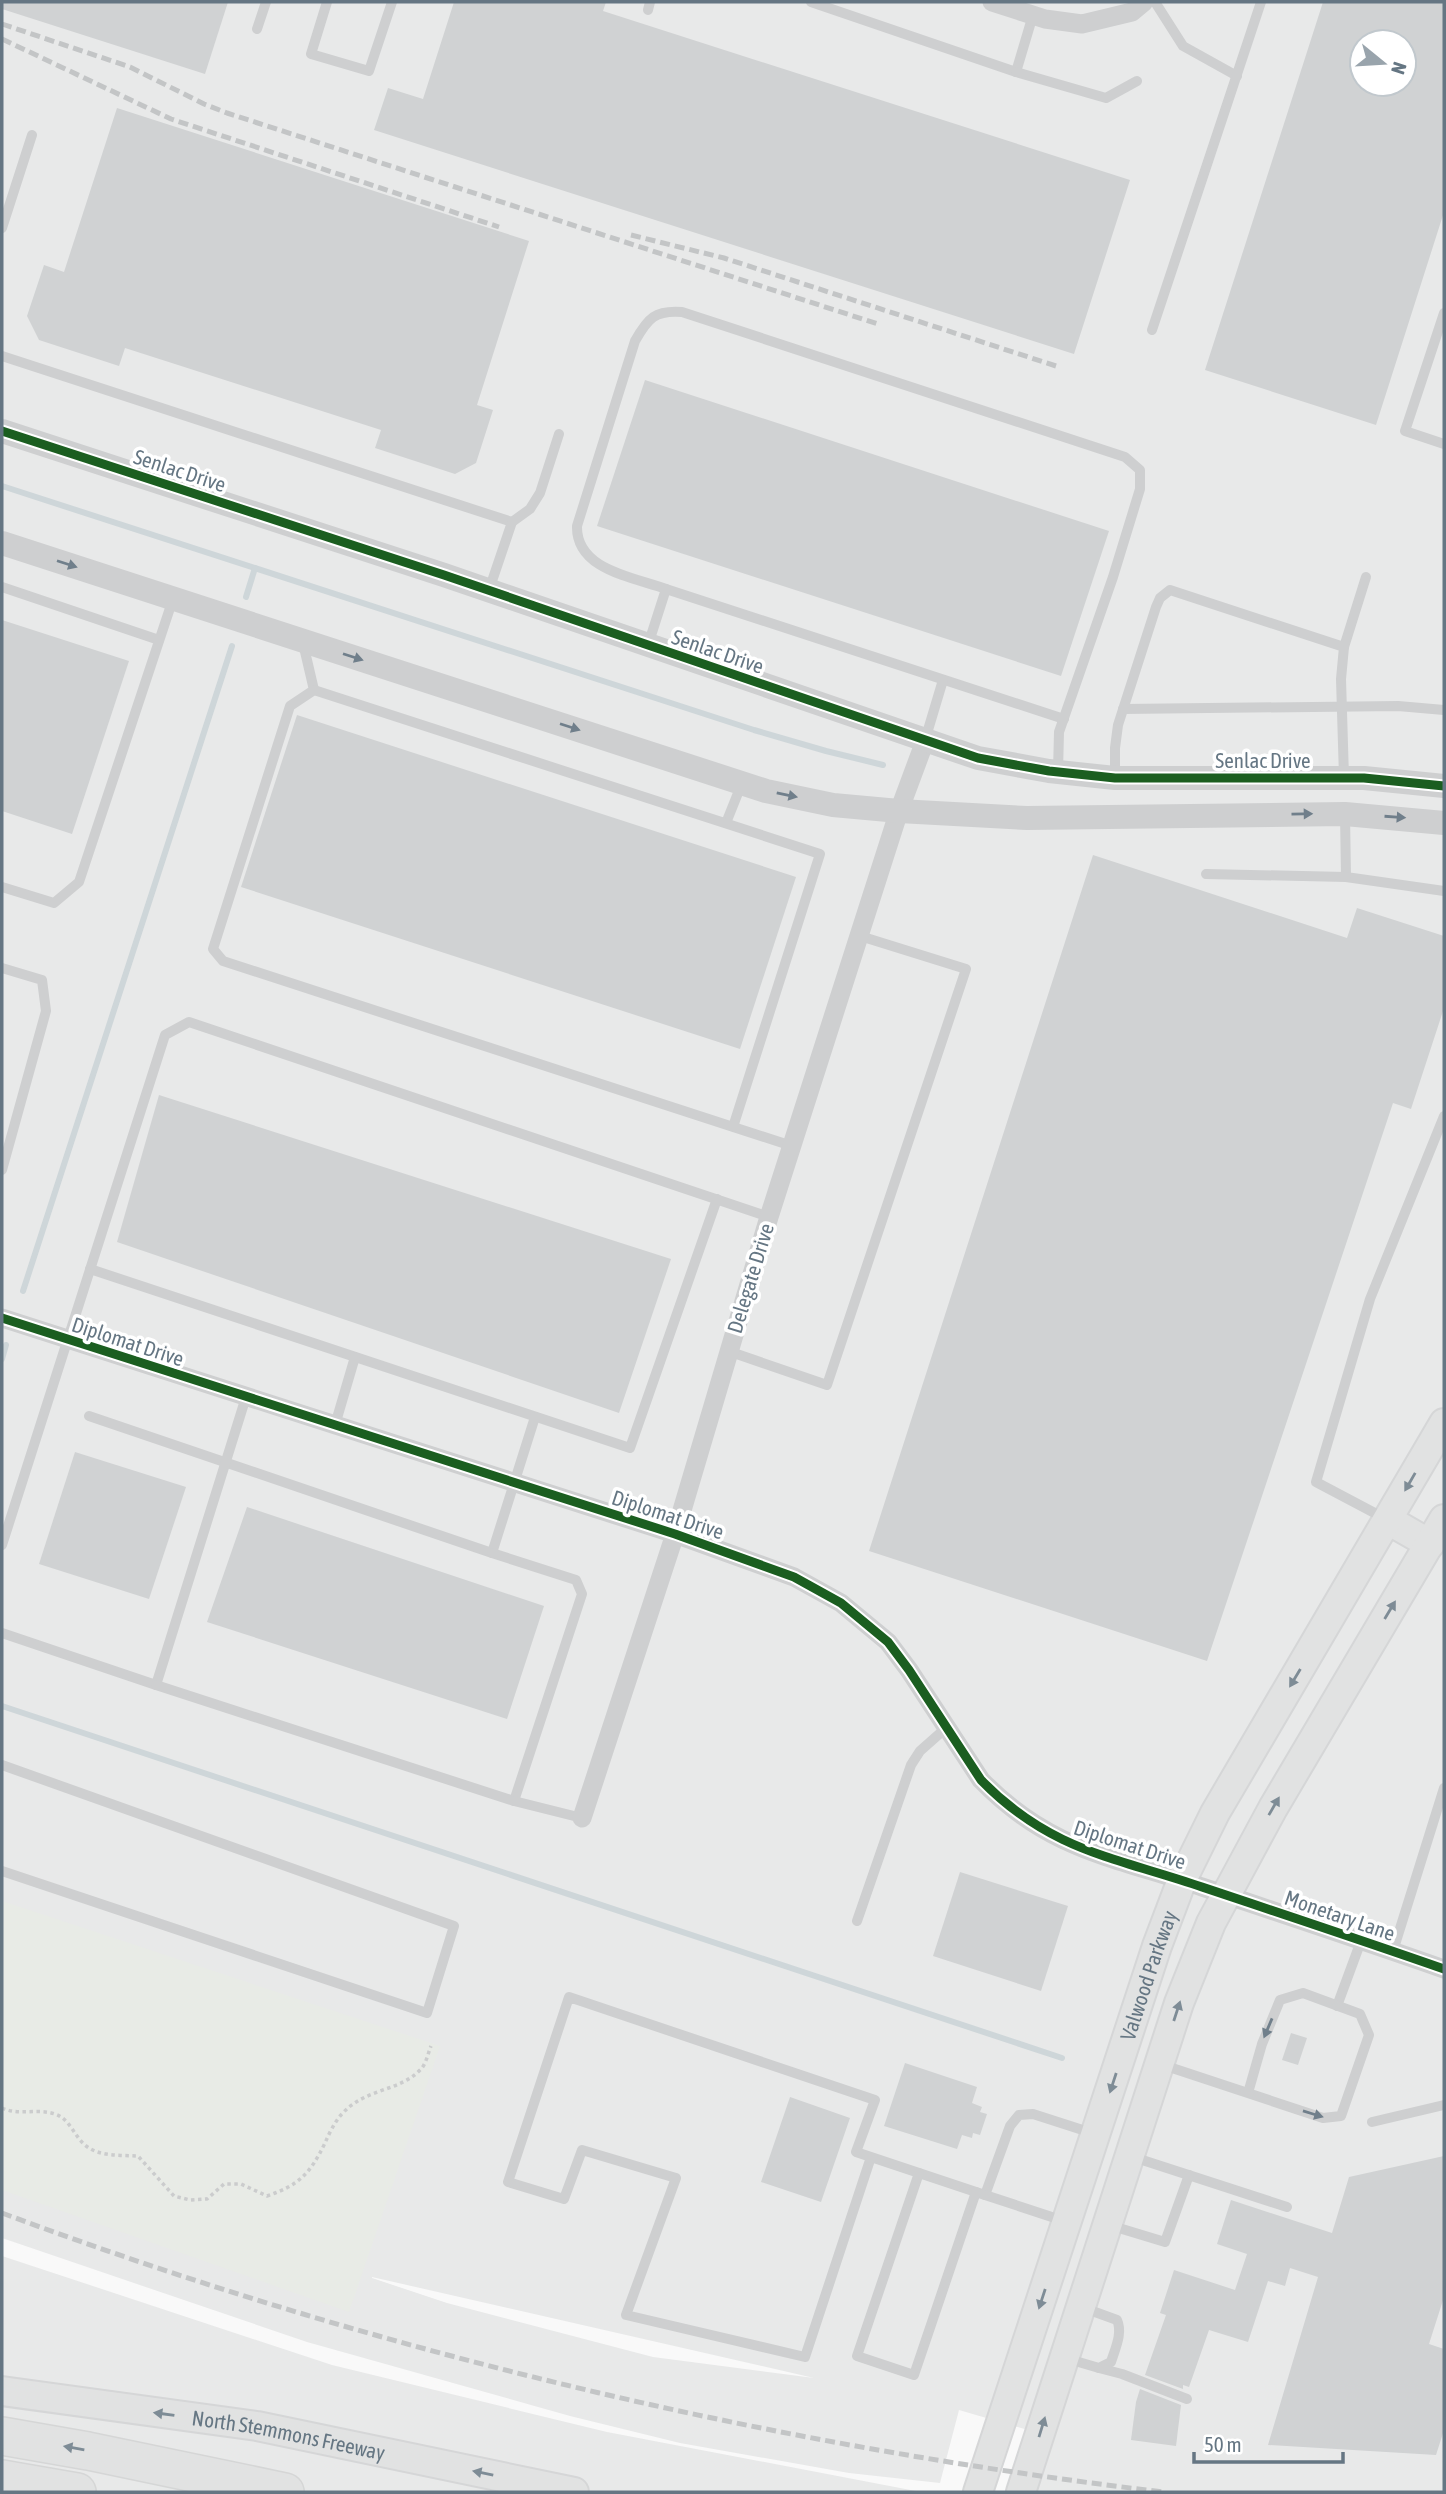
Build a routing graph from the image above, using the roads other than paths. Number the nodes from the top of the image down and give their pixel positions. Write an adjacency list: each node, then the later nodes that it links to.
1 (266, 2): 11 (lane)
2 (327, 2): 3 (lane)
3 (392, 2)
4 (811, 2): 9 (lane)
5 (992, 2): 10 (street)
6 (1144, 2): 10 (street)
7 (1155, 2): 13 (lane)
8 (1261, 2): 13 (lane)
9 (844, 7): 12 (lane)
10 (1033, 15): 12 (lane)
11 (257, 29)
12 (1016, 72): 14 (lane)
13 (1237, 76): 18 (lane)
14 (1137, 81)
15 (32, 135): 16 (lane)
16 (2, 228)
17 (1444, 313): 22 (lane)
18 (1152, 330)
19 (2, 356): 23 (lane)
20 (2, 431): 28 (street, Senlac Drive)
21 (559, 434): 23 (lane)
22 (1444, 444)
23 (512, 522): 28 (lane)
24 (2, 543): 29 (street, one-way to 29)
25 (1366, 577): 33 (lane)
26 (2, 587): 30 (lane)
27 (666, 589): 32 (lane); 34 (lane); 39 (lane)
28 (489, 590): 32 (street, Senlac Drive)
29 (173, 598): 30 (lane); 31 (street)
30 (159, 640): 52 (lane)
31 (303, 640): 35 (lane); 44 (street, one-way to 44)
32 (648, 645): 40 (street, Senlac Drive)
33 (1344, 647): 36 (lane); 37 (lane)
34 (943, 680): 39 (lane); 40 (lane)
35 (314, 690): 49 (lane); 57 (lane)
36 (1342, 706): 37 (lane); 38 (lane); 43 (lane)
37 (1123, 709): 42 (lane)
38 (1444, 710)
39 (1064, 719): 41 (lane)
40 (925, 741): 41 (street, Senlac Drive); 46 (street, Delegate Drive)
41 (1058, 772): 42 (street, Senlac Drive)
42 (1115, 778): 43 (street, Senlac Drive)
43 (1344, 778): 45 (street, Senlac Drive); 47 (street)
44 (742, 783): 46 (street, one-way to 46); 49 (lane)
45 (1444, 786)
46 (899, 811): 47 (street, one-way to 47); 54 (street, Delegate Drive)
47 (1345, 814): 48 (street, one-way to 48); 51 (lane)
48 (1444, 822)
49 (726, 823): 57 (lane)
50 (1206, 874): 51 (lane)
51 (1346, 877): 53 (lane)
52 (2, 887)
53 (1444, 891)
54 (860, 936): 58 (street, Delegate Drive); 65 (lane)
55 (2, 968): 59 (lane)
56 (1444, 1117): 75 (lane)
57 (733, 1127): 58 (lane)
58 (792, 1146): 61 (street, Delegate Drive)
59 (2, 1170)
60 (717, 1199): 61 (lane); 62 (lane); 69 (lane)
61 (769, 1217): 65 (street, Delegate Drive)
62 (90, 1269): 64 (lane); 66 (lane)
63 (2, 1318): 64 (street, Diplomat Drive)
64 (67, 1339): 67 (street, Diplomat Drive); 78 (lane)
65 (728, 1352): 76 (street, Delegate Drive)
66 (355, 1357): 69 (lane); 71 (lane)
67 (246, 1397): 71 (street, Diplomat Drive); 72 (lane)
68 (89, 1416): 72 (lane)
69 (535, 1416): 73 (lane)
70 (1444, 1423): 75 (main road, Valwood Parkway, one-way to 75)
71 (335, 1425): 73 (street, Diplomat Drive)
72 (227, 1463): 79 (lane); 81 (lane)
73 (513, 1483): 76 (street, Diplomat Drive); 79 (lane)
74 (1444, 1519): 77 (main road, Valwood Parkway)
75 (1388, 1520): 77 (main road); 88 (main road, Valwood Parkway, one-way to 88)
76 (675, 1534): 82 (street, Diplomat Drive); 86 (street, Delegate Drive)
77 (1430, 1544): 89 (main road, Valwood Parkway, one-way to 77)
78 (2, 1545)
79 (492, 1553): 85 (lane)
80 (2, 1633): 81 (lane)
81 (156, 1685): 85 (lane)
82 (946, 1728): 88 (street, Diplomat Drive); 90 (lane)
83 (2, 1765): 87 (lane)
84 (1444, 1788): 92 (lane)
85 (514, 1801): 86 (lane)
86 (583, 1818)
87 (2, 1871)
88 (1182, 1880): 89 (street, Diplomat Drive); 99 (main road, Valwood Parkway, one-way to 99)
89 (1225, 1894): 91 (street, Monetary Lane); 95 (main road, Valwood Parkway, one-way to 89)
90 (857, 1920)
91 (1361, 1941): 92 (street, Monetary Lane); 94 (lane)
92 (1392, 1951): 93 (street, Monetary Lane)
93 (1444, 1969)
94 (1337, 2006): 96 (lane, one-way to 96); 96 (lane, one-way to 94)
95 (1160, 2063): 96 (lane); 100 (main road, Valwood Parkway)
96 (1248, 2093)
97 (1444, 2105): 98 (lane)
98 (1372, 2122)
99 (1096, 2134): 100 (main road); 104 (lane); 106 (main road, Valwood Parkway)
100 (1131, 2151): 103 (lane); 107 (main road, Valwood Parkway)
101 (871, 2157): 101 (lane); 102 (lane)
102 (919, 2173): 104 (lane); 104 (lane)
103 (1189, 2175): 105 (lane); 107 (lane)
104 (981, 2194): 106 (lane)
105 (1286, 2207)
106 (1067, 2222): 118 (main road, Valwood Parkway, one-way to 118)
107 (1108, 2225): 108 (main road, Valwood Parkway)
108 (1080, 2306): 109 (main road, Valwood Parkway); 110 (lane)
109 (1063, 2358): 110 (lane); 119 (main road, Valwood Parkway, one-way to 109)
110 (1099, 2368): 112 (lane)
111 (2, 2391): 117 (main road, North Stemmons Freeway, one-way to 111)
112 (1187, 2399)
113 (2, 2436): 116 (highway, one-way to 113)
114 (2, 2479): 115 (highway)
115 (77, 2492)
116 (285, 2492)
117 (574, 2492)
118 (978, 2492)
119 (1021, 2492)

